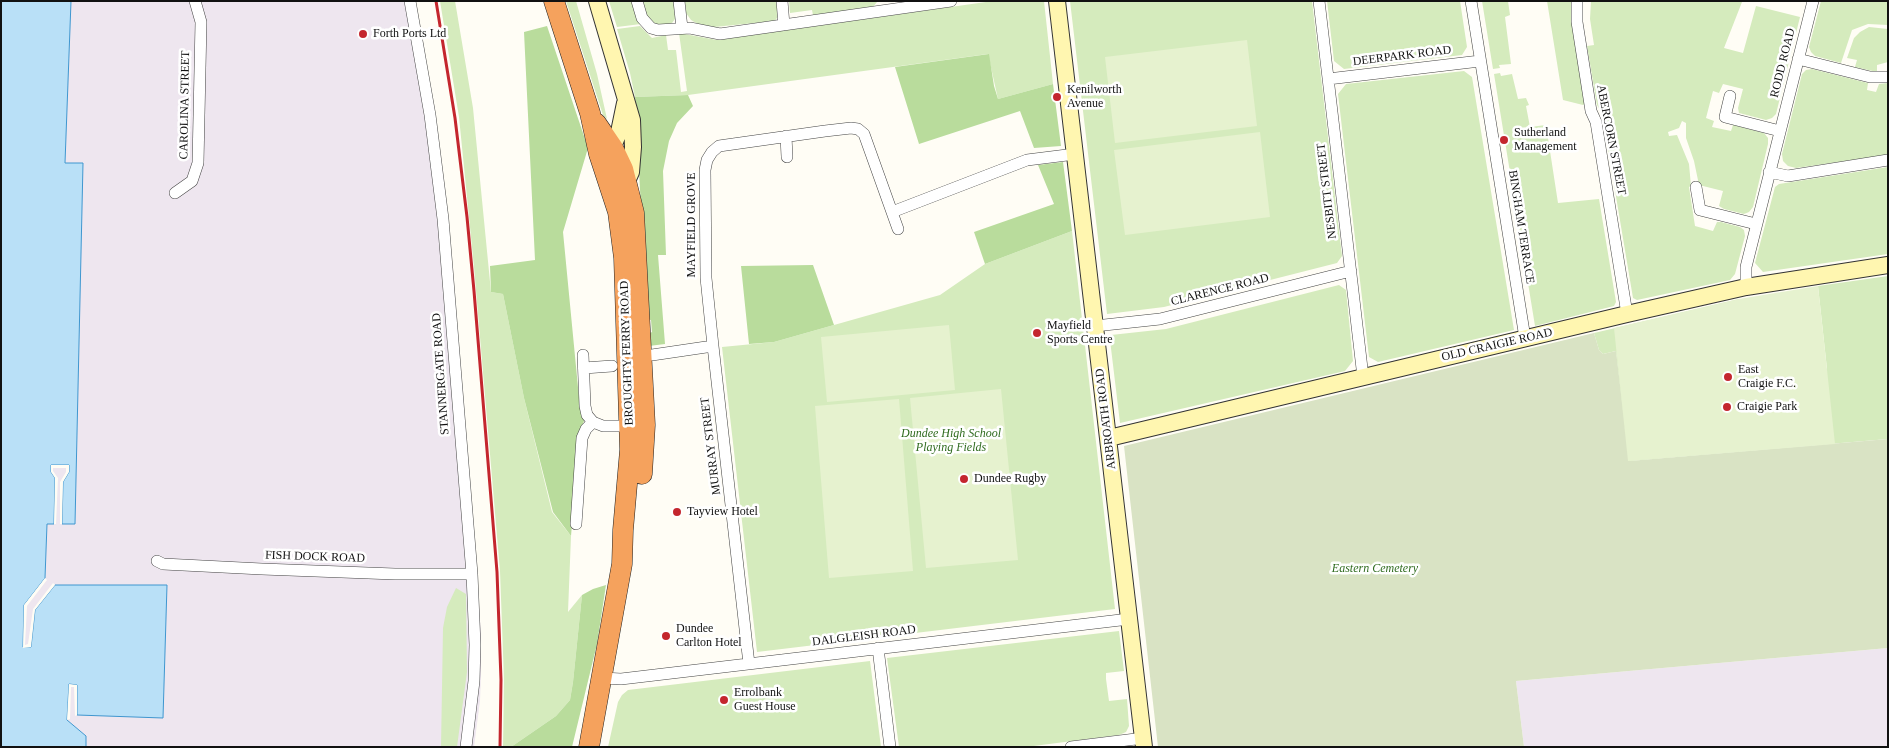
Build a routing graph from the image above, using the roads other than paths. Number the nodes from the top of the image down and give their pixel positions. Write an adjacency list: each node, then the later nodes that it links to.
1 (410, 1): 55 (street, STANNERGATE ROAD)
2 (554, 1): 23 (highway)
3 (597, 1): 21 (street, BROUGHTY FERRY ROAD)
4 (638, 1): 16 (street)
5 (680, 1): 16 (street)
6 (782, 1): 15 (street)
7 (951, 1): 14 (street)
8 (1057, 1): 27 (street, ARBROATH ROAD)
9 (1319, 1): 20 (street, NESBITT STREET)
10 (1471, 1): 18 (street, BINGHAM TERRACE)
11 (1577, 1): 41 (street, ABERCORN STREET)
12 (1813, 1): 17 (street, RODD ROAD)
13 (196, 5): 34 (street, CAROLINA STREET)
14 (884, 6): 15 (street)
15 (784, 25): 16 (street)
16 (682, 28)
17 (1798, 59): 19 (street); 24 (street, RODD ROAD)
18 (1480, 61): 20 (street, DEERPARK ROAD); 43 (street, BINGHAM TERRACE)
19 (1888, 78)
20 (1328, 79): 39 (street, NESBITT STREET)
21 (626, 96): 26 (street, BROUGHTY FERRY ROAD); 32 (street, BROUGHTY FERRY ROAD)
22 (1730, 96): 24 (street)
23 (590, 112): 26 (highway); 30 (highway)
24 (1780, 131): 31 (street, RODD ROAD)
25 (786, 136): 28 (street); 35 (street, MAYFIELD GROVE); 44 (street, MAYFIELD GROVE)
26 (613, 148): 30 (street, BROUGHTY FERRY ROAD); 32 (highway, BROUGHTY FERRY ROAD)
27 (1075, 154): 35 (street); 42 (street, ARBROATH ROAD)
28 (787, 157)
29 (1888, 160): 31 (street)
30 (603, 167): 51 (highway, BROUGHTY FERRY ROAD)
31 (1769, 172): 36 (street, RODD ROAD)
32 (627, 181): 51 (highway, BROUGHTY FERRY ROAD)
33 (1696, 187): 36 (street)
34 (175, 193)
35 (892, 212): 37 (street, MAYFIELD GROVE)
36 (1756, 224): 40 (street, RODD ROAD)
37 (898, 229)
38 (1888, 265): 40 (street, OLD CRAIGIE ROAD)
39 (1351, 272): 42 (street, CLARENCE ROAD); 49 (street, NESBITT STREET)
40 (1746, 287): 41 (street, OLD CRAIGIE ROAD)
41 (1627, 314): 43 (street, OLD CRAIGIE ROAD)
42 (1095, 326): 52 (street, ARBROATH ROAD)
43 (1526, 338): 49 (street, OLD CRAIGIE ROAD)
44 (713, 346): 46 (street); 58 (street, MURRAY STREET)
45 (583, 355): 48 (street)
46 (652, 355)
47 (612, 366): 48 (street)
48 (584, 368): 50 (street)
49 (1363, 377): 52 (street, OLD CRAIGIE ROAD)
50 (593, 422): 51 (street); 53 (street)
51 (638, 426): 59 (highway, BROUGHTY FERRY ROAD)
52 (1109, 438): 56 (street, ARBROATH ROAD)
53 (576, 524)
54 (157, 561): 55 (street, FISH DOCK ROAD)
55 (472, 574): 61 (street, STANNERGATE ROAD)
56 (1129, 619): 57 (street, DALGLEISH ROAD); 60 (street, ARBROATH ROAD)
57 (878, 648): 58 (street, DALGLEISH ROAD); 63 (street)
58 (749, 664): 59 (street, DALGLEISH ROAD)
59 (602, 678): 62 (highway, BROUGHTY FERRY ROAD)
60 (1144, 742): 64 (street)
61 (466, 747)
62 (589, 747)
63 (890, 747)
64 (1071, 747)

